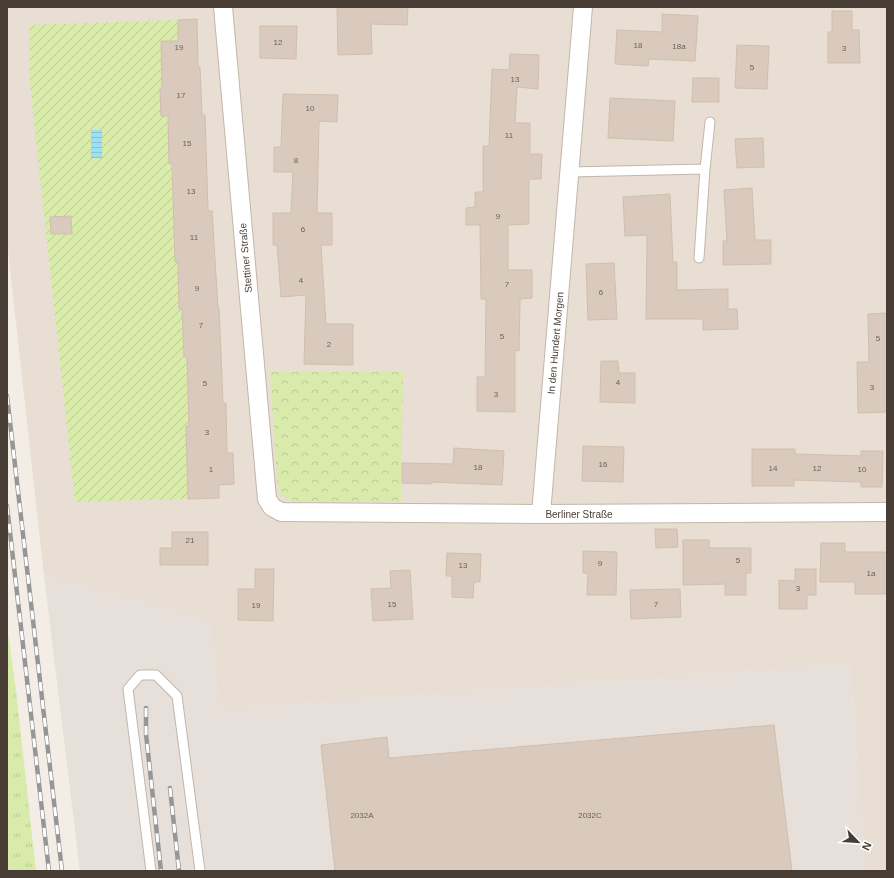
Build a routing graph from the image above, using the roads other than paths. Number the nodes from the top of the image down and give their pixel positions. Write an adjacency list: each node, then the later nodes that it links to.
1 (223, 7): 7 (street, Stettiner Straße)
2 (583, 7): 5 (street, In den Hundert Morgen)
3 (710, 122): 4 (lane)
4 (705, 169): 5 (lane); 6 (lane)
5 (569, 172): 9 (street, In den Hundert Morgen)
6 (699, 258)
7 (272, 507): 9 (street, Berliner Straße)
8 (887, 512): 9 (street, Berliner Straße)
9 (541, 514)
10 (151, 871): 11 (lane)
11 (200, 871)

